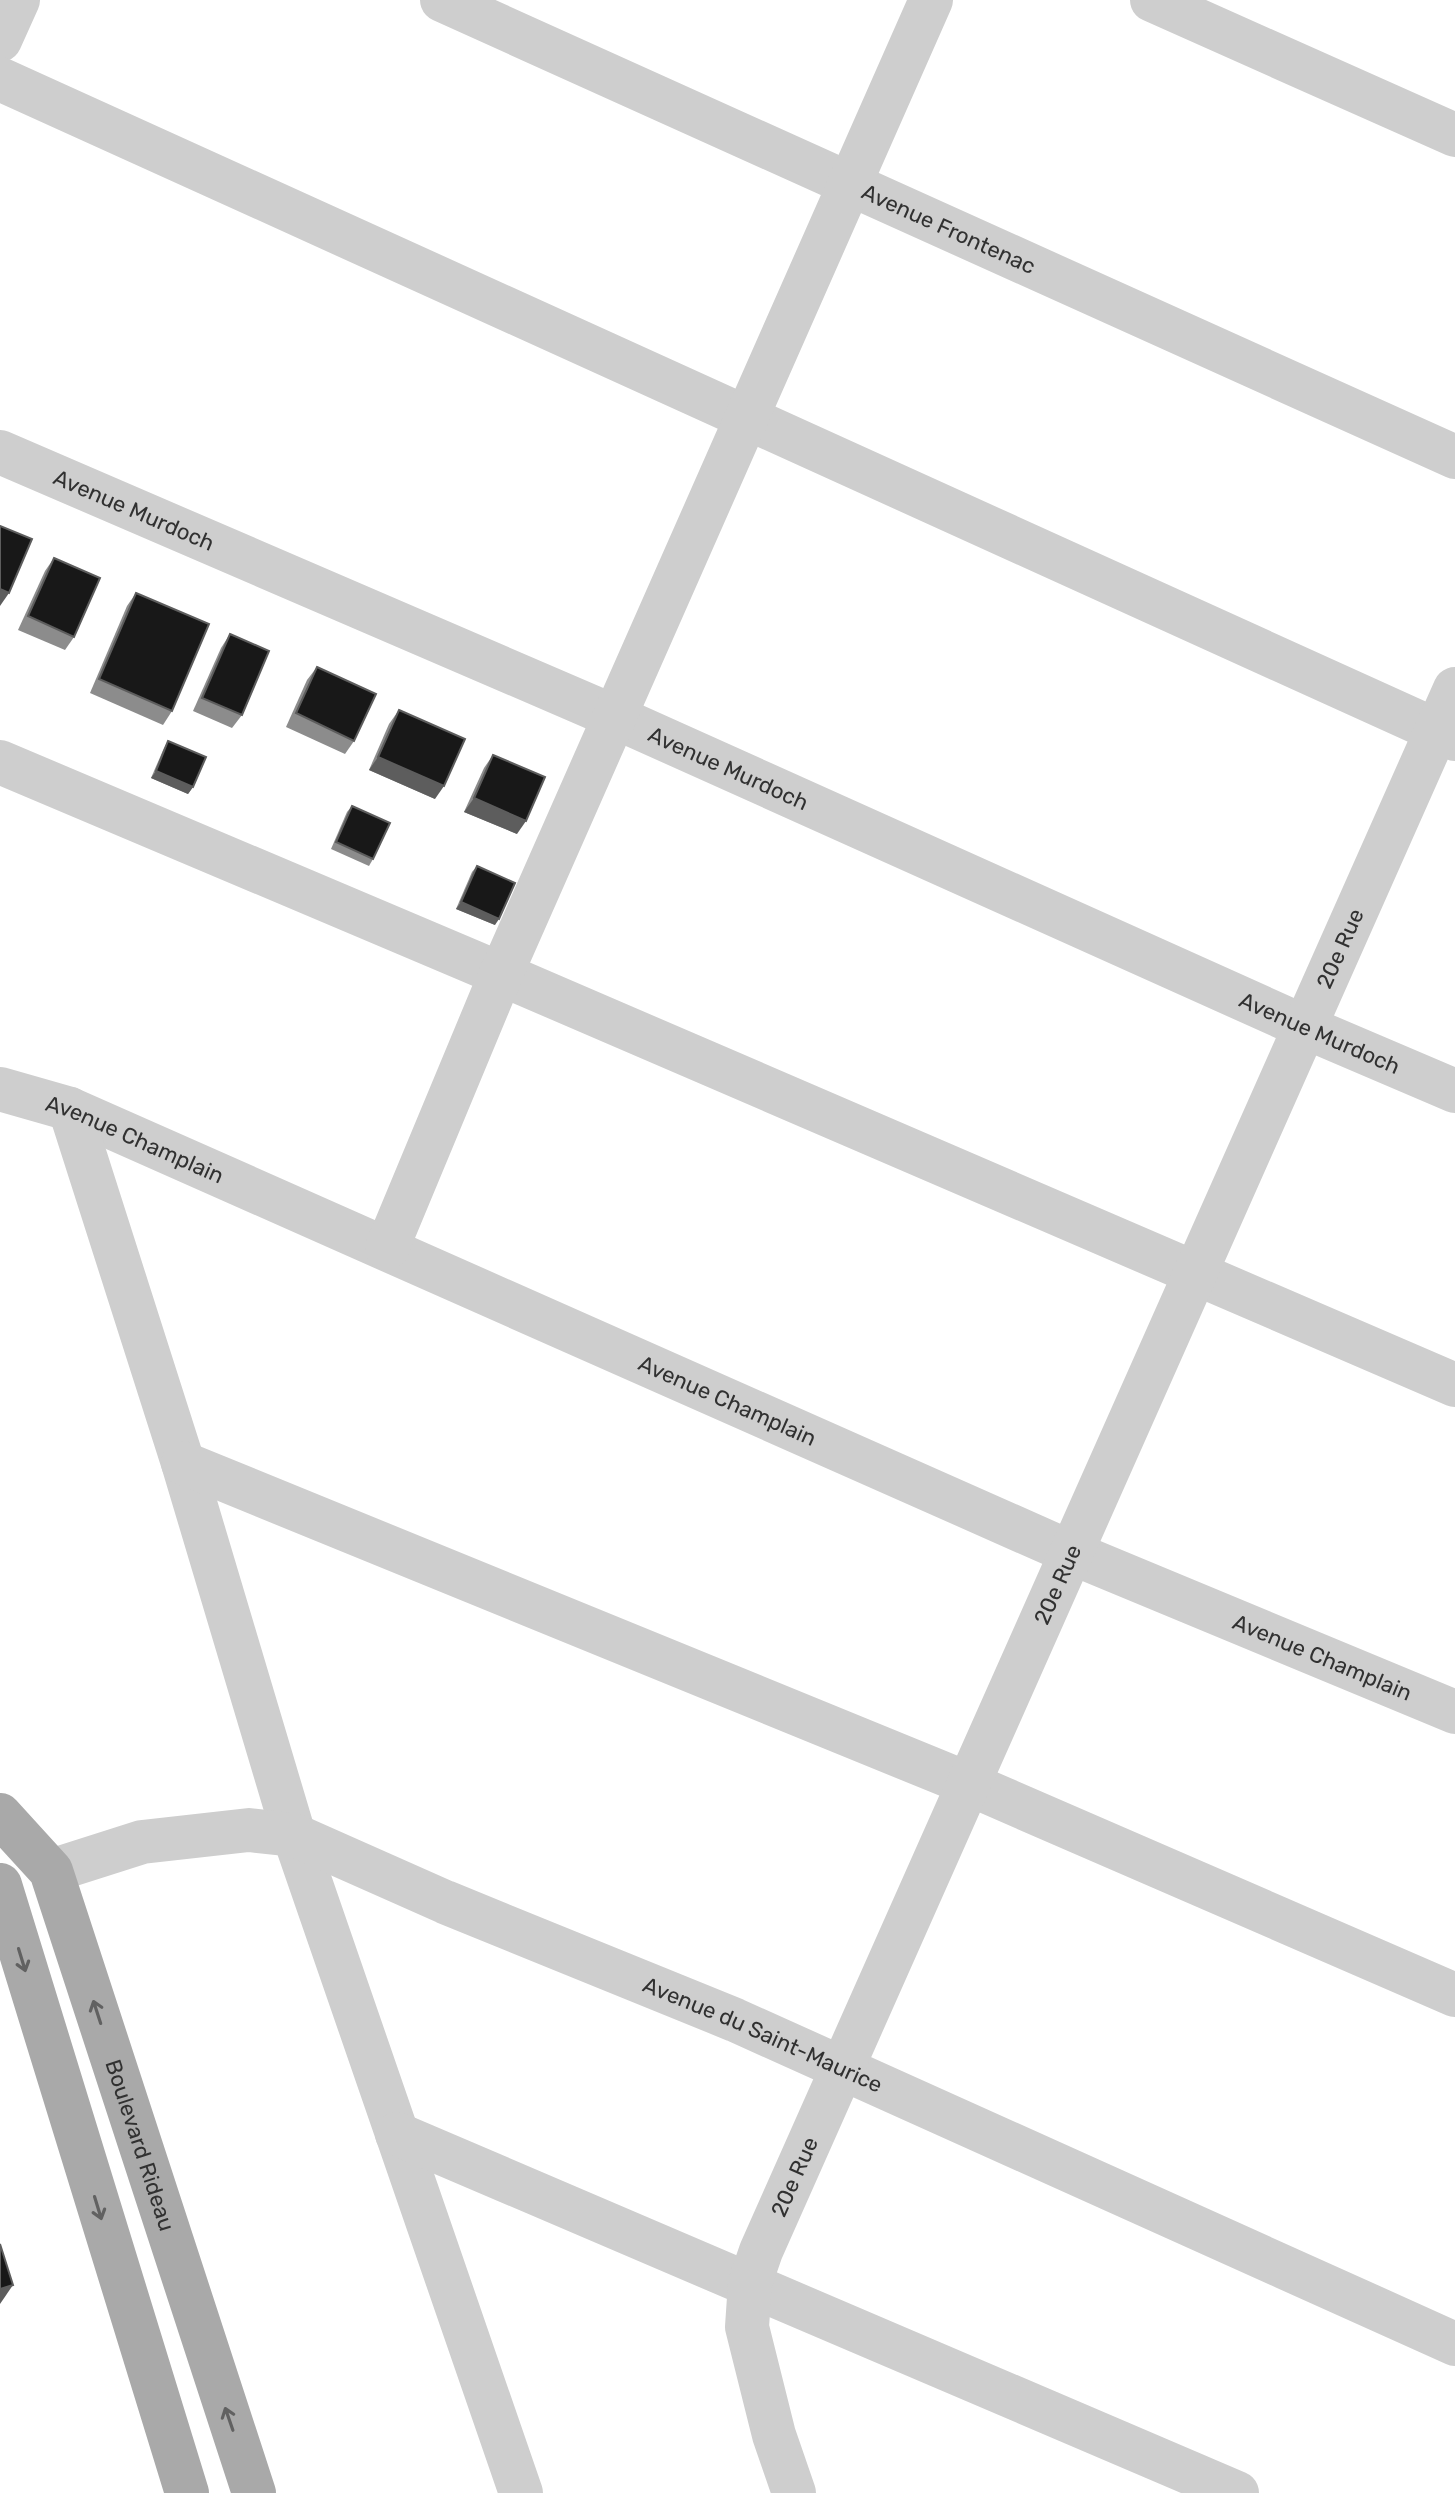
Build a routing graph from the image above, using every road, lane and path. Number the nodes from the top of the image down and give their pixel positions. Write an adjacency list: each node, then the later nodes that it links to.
1 (18, 0): 5 (street)
2 (442, 0): 8 (street, Avenue Frontenac)
3 (931, 0): 8 (street)
4 (1152, 0): 7 (street)
5 (0, 40)
6 (0, 79): 9 (street)
7 (1455, 135)
8 (850, 184): 9 (street); 11 (street, Avenue Frontenac)
9 (747, 418): 13 (street); 14 (street)
10 (0, 452): 13 (street, Avenue Murdoch)
11 (1455, 457)
12 (1455, 689): 14 (street, 20e Rue)
13 (615, 717): 16 (street); 17 (street, Avenue Murdoch)
14 (1446, 735): 17 (street, 20e Rue)
15 (0, 762): 16 (street)
16 (501, 974): 21 (street); 22 (street)
17 (1305, 1027): 19 (street, Avenue Murdoch); 22 (street, 20e Rue)
18 (0, 1089): 20 (street, Avenue Champlain)
19 (1455, 1091)
20 (70, 1109): 21 (street, Avenue Champlain); 24 (street)
21 (387, 1248): 25 (street, Avenue Champlain)
22 (1195, 1274): 23 (street); 25 (street, 20e Rue)
23 (1455, 1385)
24 (183, 1463): 27 (street); 29 (street)
25 (1072, 1553): 26 (street, Avenue Champlain); 27 (street, 20e Rue)
26 (1455, 1712)
27 (969, 1784): 32 (street); 33 (street, 20e Rue)
28 (0, 1815): 30 (main road, Boulevard Rideau)
29 (294, 1835): 30 (street, Avenue du Saint-Maurice); 33 (street, Avenue du Saint-Maurice); 34 (street)
30 (51, 1871): 38 (main road, Boulevard Rideau, one-way to 30)
31 (0, 1885): 37 (main road, one-way to 37)
32 (1455, 1995)
33 (843, 2069): 35 (street, 20e Rue); 36 (street, Avenue du Saint-Maurice)
34 (397, 2134): 35 (street); 39 (street)
35 (750, 2283): 40 (street, 20e Rue); 41 (street)
36 (1455, 2344)
37 (187, 2493)
38 (254, 2493)
39 (521, 2493)
40 (794, 2493)
41 (1237, 2493)

